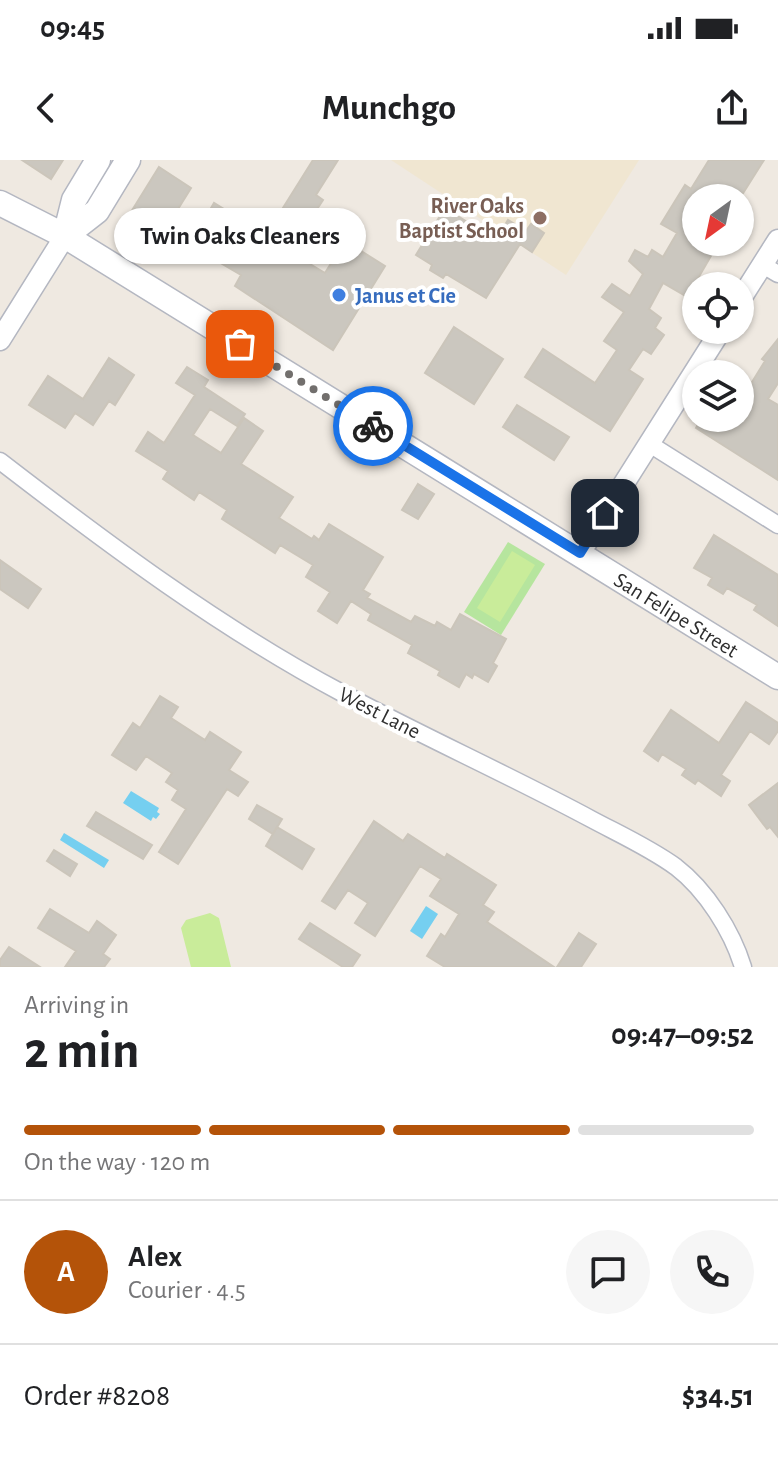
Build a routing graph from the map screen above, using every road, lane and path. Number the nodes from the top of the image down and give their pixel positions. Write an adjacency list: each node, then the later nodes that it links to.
1 (98, 160): 4 (main road)
2 (128, 160): 4 (main road)
3 (0, 203): 4 (main road, San Felipe Street)
4 (65, 236): 8 (street); 13 (main road, San Felipe Street)
5 (778, 240): 6 (street)
6 (770, 269): 7 (street)
7 (754, 286)
8 (0, 340)
9 (712, 344): 10 (street)
10 (648, 443): 12 (street); 13 (street)
11 (0, 461): 15 (street, West Lane)
12 (778, 525)
13 (580, 553): 14 (main road, San Felipe Street)
14 (778, 677)
15 (743, 967)

